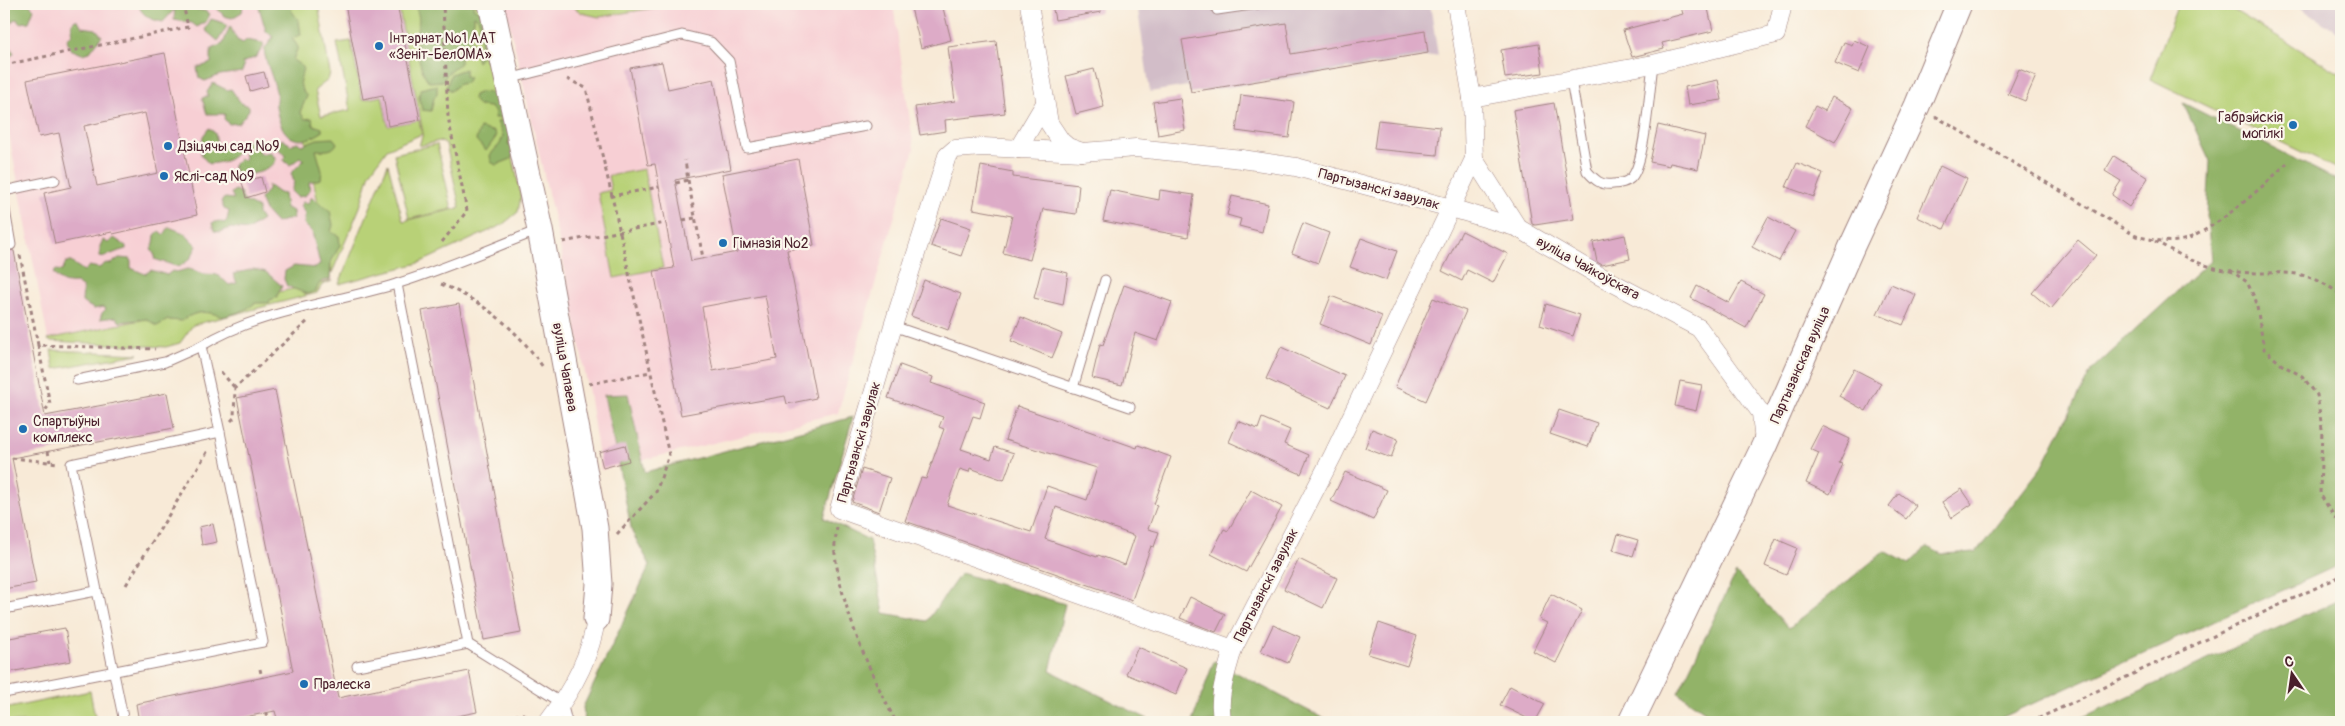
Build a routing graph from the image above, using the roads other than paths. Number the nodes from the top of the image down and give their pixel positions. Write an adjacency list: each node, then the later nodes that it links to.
1 (491, 4): 9 (main road, вуліца Чапаева)
2 (1029, 4): 12 (street)
3 (1216, 4): 4 (lane)
4 (1258, 4)
5 (1456, 4): 11 (street)
6 (1783, 4): 8 (street)
7 (1959, 4): 32 (main road, Партызанская вуліца)
8 (1653, 64): 10 (street); 10 (lane)
9 (507, 79): 13 (lane); 22 (main road, вуліца Чапаева)
10 (1571, 80): 11 (street)
11 (1472, 98): 16 (street)
12 (1044, 105): 14 (street); 15 (street)
13 (866, 126)
14 (1018, 149): 15 (street, Партызанскі завулак); 26 (street, Партызанскі завулак)
15 (1082, 152): 20 (street, Партызанскі завулак)
16 (1474, 159): 20 (street); 21 (street)
17 (55, 180): 18 (lane)
18 (4, 191)
19 (4, 204): 23 (lane)
20 (1451, 208): 21 (street, вуліца Чайкоўскага); 37 (street, Партызанскі завулак)
21 (1518, 228): 32 (street, вуліца Чайкоўскага)
22 (540, 230): 25 (lane); 35 (main road, вуліца Чапаева)
23 (15, 247)
24 (1105, 280): 29 (lane)
25 (397, 284): 27 (lane); 36 (lane)
26 (893, 326): 29 (lane); 37 (street, Партызанскі завулак)
27 (201, 346): 28 (lane); 31 (lane)
28 (77, 380)
29 (1073, 388): 30 (lane)
30 (1130, 407)
31 (220, 432): 33 (lane); 39 (lane)
32 (1764, 446): 46 (main road, Партызанская вуліца)
33 (96, 591): 34 (lane); 39 (lane)
34 (4, 609)
35 (596, 619): 41 (street, вуліца Чапаева)
36 (468, 644): 38 (lane); 41 (lane)
37 (1232, 649): 45 (street, Партызанскі завулак)
38 (357, 666)
39 (114, 672): 40 (lane); 42 (lane)
40 (4, 694)
41 (557, 699): 43 (street, вуліца Чапаева); 44 (lane)
42 (124, 722)
43 (548, 722)
44 (567, 722)
45 (1223, 722)
46 (1631, 722)

